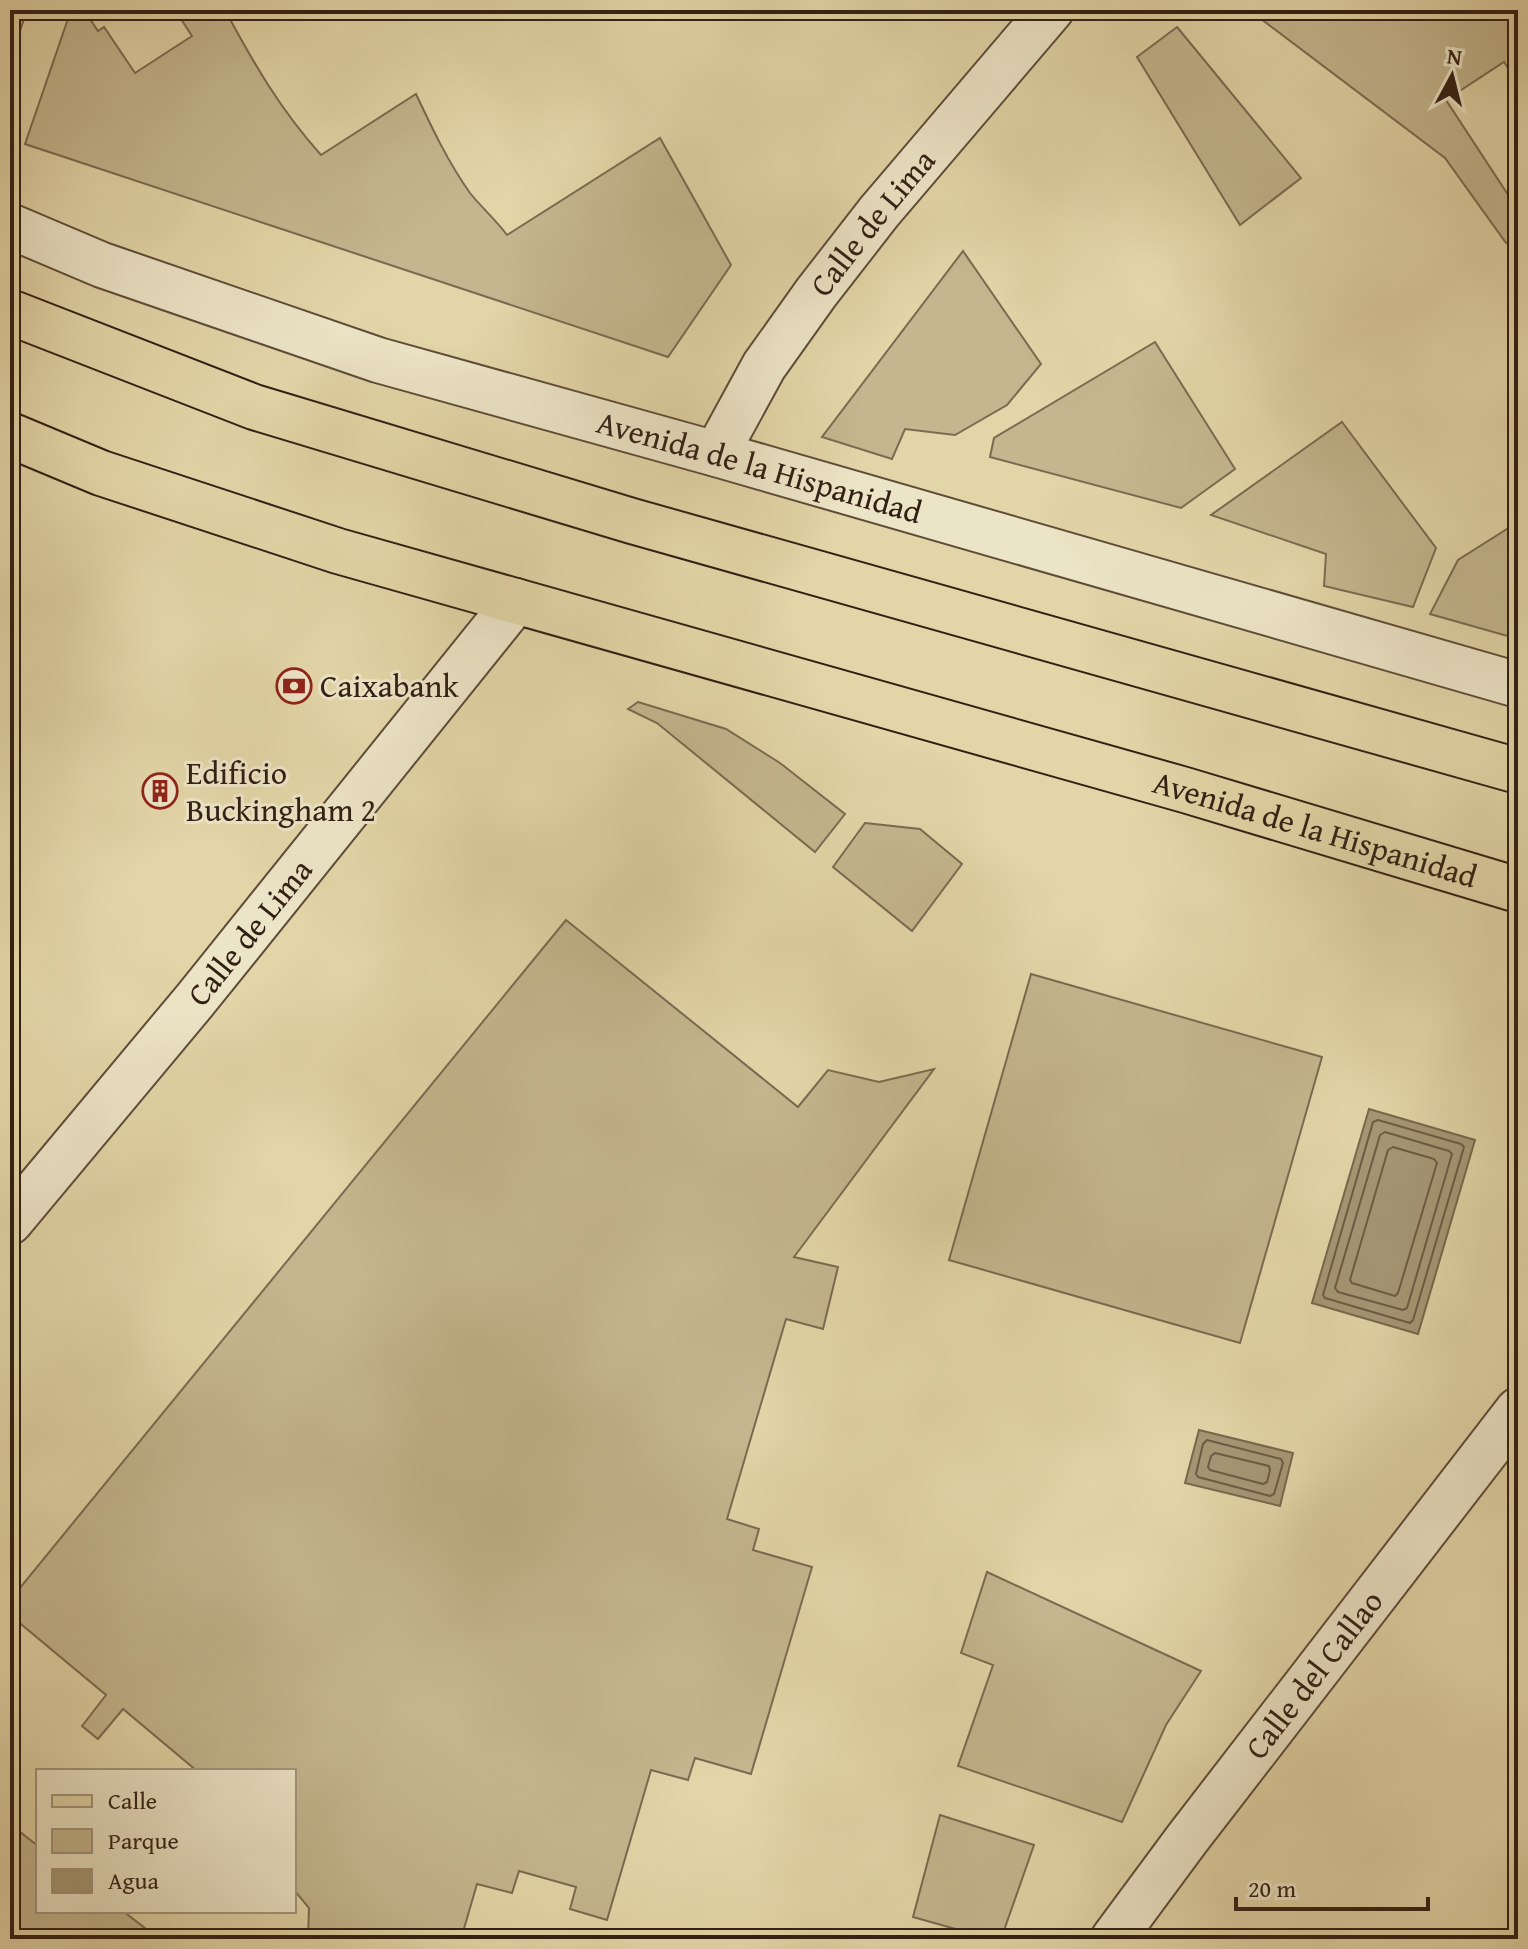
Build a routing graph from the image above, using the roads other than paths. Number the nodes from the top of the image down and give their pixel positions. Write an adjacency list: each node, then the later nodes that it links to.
1 (1051, 10): 5 (street, Calle de Lima)
2 (10, 226): 5 (street, Avenida de la Hispanidad)
3 (10, 312): 8 (main road)
4 (10, 435): 6 (main road, Avenida de la Hispanidad)
5 (716, 454): 7 (street, Avenida de la Hispanidad)
6 (516, 601): 9 (main road, Avenida de la Hispanidad); 10 (street, Calle de Lima)
7 (1518, 685)
8 (1518, 771)
9 (1518, 890)
10 (10, 1222)
11 (1518, 1410): 12 (street, Calle del Callao)
12 (1113, 1939)

